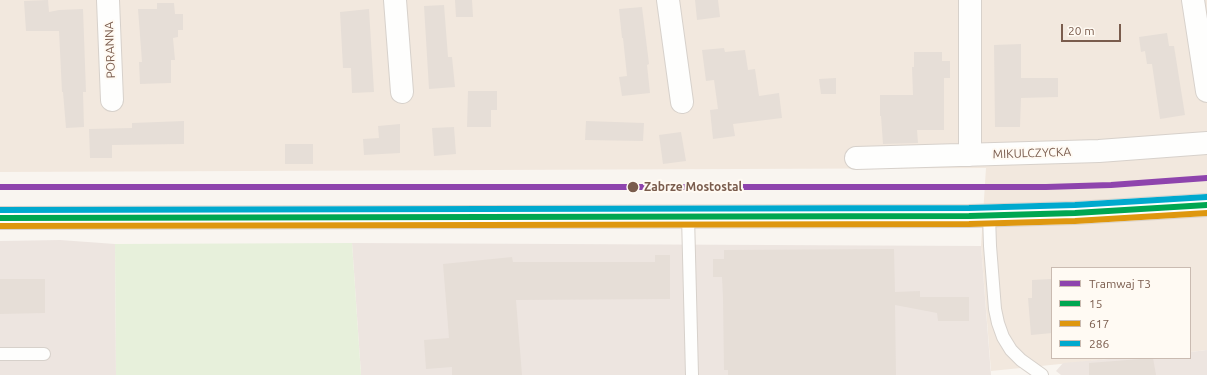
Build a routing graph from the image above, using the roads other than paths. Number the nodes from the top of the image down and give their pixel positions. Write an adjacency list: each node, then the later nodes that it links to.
1 (108, 0): 8 (main road, PORANNA)
2 (395, 0): 6 (main road)
3 (668, 0): 9 (main road)
4 (970, 0): 11 (main road)
5 (1193, 0): 7 (main road)
6 (402, 92)
7 (1207, 92)
8 (112, 100)
9 (682, 102)
10 (1207, 143): 11 (main road, MIKULCZYCKA)
11 (970, 155): 12 (main road, MIKULCZYCKA)
12 (856, 158)
13 (1207, 205): 14 (main road)
14 (989, 215): 15 (main road); 20 (lane)
15 (688, 216): 16 (main road); 19 (lane)
16 (0, 218)
17 (0, 354): 18 (lane)
18 (44, 354)
19 (692, 375)
20 (1042, 375)

